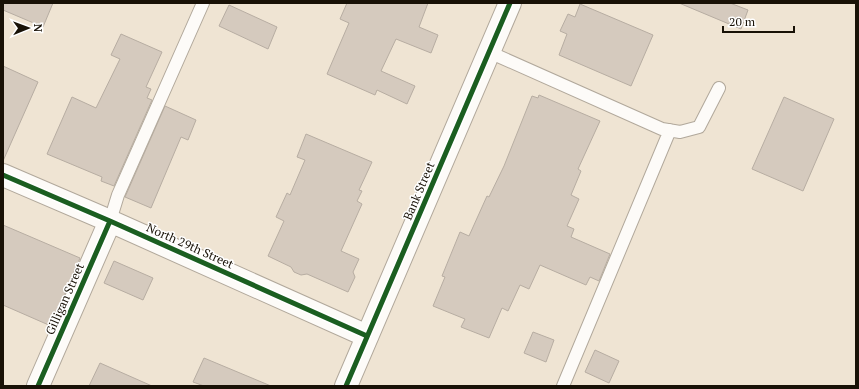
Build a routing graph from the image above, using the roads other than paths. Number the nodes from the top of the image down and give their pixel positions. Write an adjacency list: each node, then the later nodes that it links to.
1 (203, 3): 7 (lane)
2 (510, 3): 3 (street, Bank Street)
3 (489, 52): 5 (lane); 8 (street, Bank Street)
4 (718, 88): 5 (lane)
5 (670, 130): 11 (lane)
6 (3, 176): 7 (street, North 29th Street)
7 (110, 221): 8 (street, North 29th Street); 9 (street, Gilligan Street)
8 (367, 336): 10 (street, Bank Street)
9 (38, 386)
10 (346, 386)
11 (563, 386)

